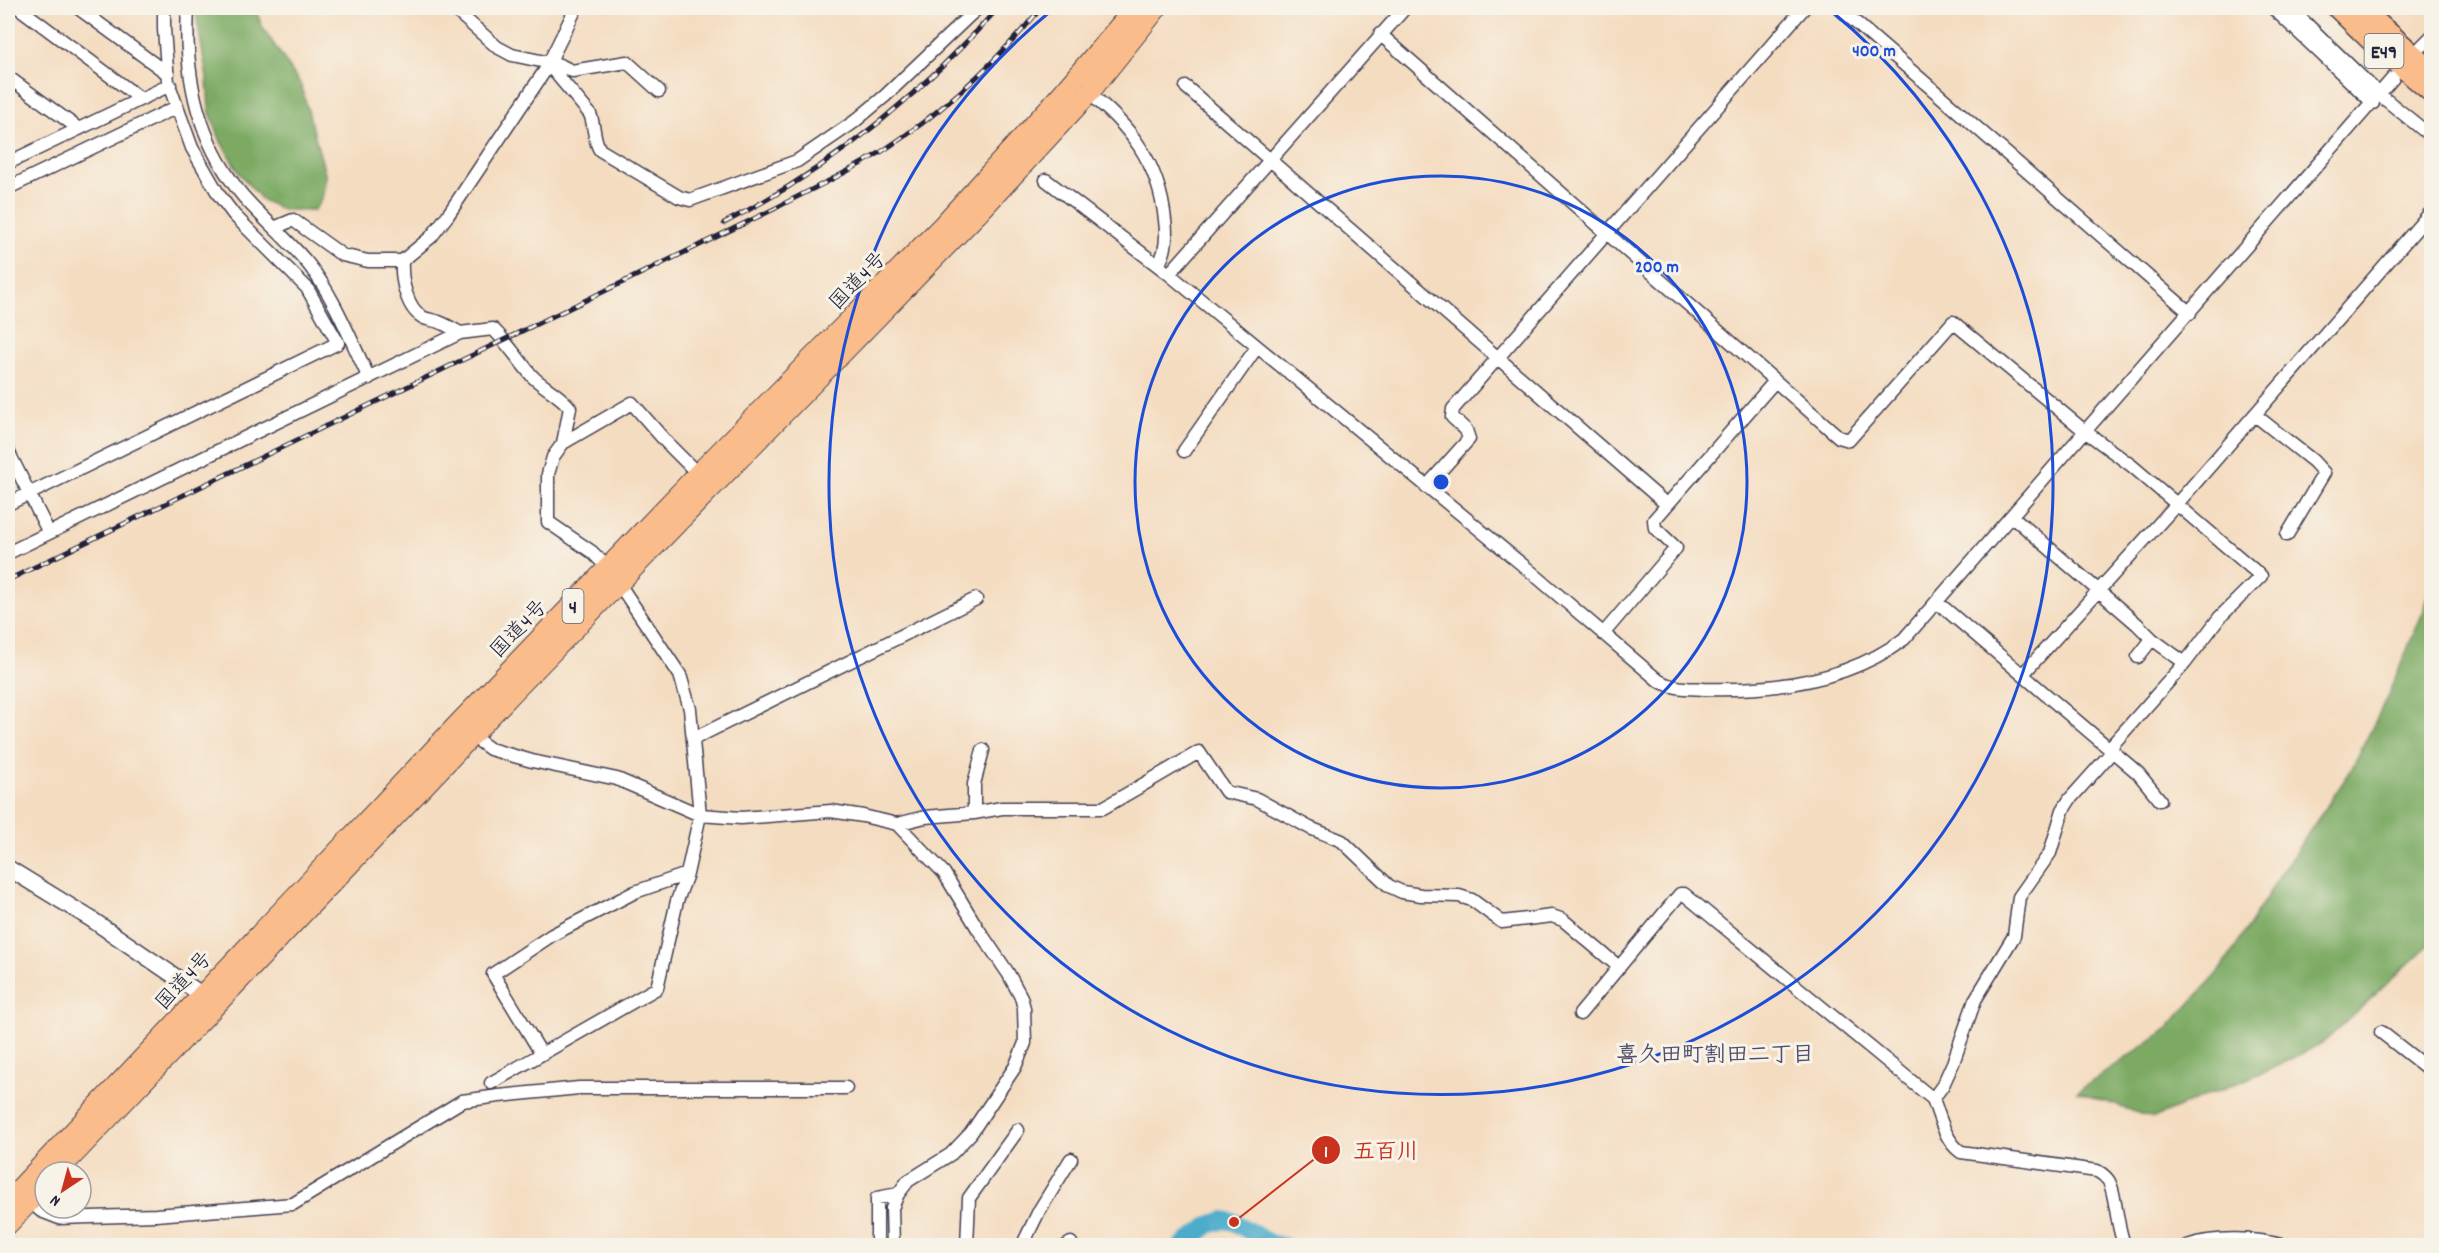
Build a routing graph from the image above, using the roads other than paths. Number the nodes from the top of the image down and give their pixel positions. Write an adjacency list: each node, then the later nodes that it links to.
1 (20, 8): 31 (street)
2 (78, 8): 25 (street)
3 (164, 8): 25 (street)
4 (188, 8): 42 (street)
5 (453, 8): 21 (street)
6 (576, 8): 21 (street)
7 (958, 8): 17 (street)
8 (1135, 8): 26 (highway, 国道4号 / 4)
9 (1157, 8): 30 (highway, 国道4号 / 4)
10 (1405, 8): 18 (street)
11 (1804, 8): 43 (street)
12 (1839, 8): 47 (street)
13 (2273, 8): 32 (street)
14 (2290, 8): 32 (street)
15 (2338, 8): 29 (highway, E49)
16 (2360, 8): 22 (highway, E49)
17 (974, 11): 21 (street)
18 (1380, 34): 37 (street); 43 (street)
19 (2432, 36): 20 (street)
20 (2421, 46)
21 (548, 64): 28 (street); 44 (street)
22 (2432, 72)
23 (8, 77): 34 (street)
24 (2393, 78): 32 (street)
25 (169, 80): 31 (street); 33 (street)
26 (1072, 81): 30 (street); 59 (highway, 国道4号 / 4)
27 (1186, 87): 37 (street)
28 (659, 91)
29 (2432, 92)
30 (1089, 93): 45 (street); 69 (highway, 国道4号 / 4)
31 (141, 99): 34 (street)
32 (2376, 99): 35 (street); 47 (street)
33 (177, 107): 40 (street); 49 (street)
34 (79, 129): 38 (street)
35 (2432, 137)
36 (8, 149): 38 (street)
37 (1270, 159): 46 (street); 51 (street)
38 (13, 160)
39 (1046, 180): 45 (street)
40 (8, 188)
41 (2432, 211): 54 (street)
42 (274, 228): 44 (street); 49 (street)
43 (1606, 233): 51 (street); 53 (street)
44 (402, 261): 48 (street)
45 (1158, 265): 46 (street)
46 (1169, 273): 50 (street)
47 (2190, 313): 55 (street)
48 (460, 333): 52 (street); 56 (street)
49 (344, 340): 52 (street); 61 (street)
50 (1257, 347): 58 (street); 60 (street)
51 (1498, 356): 60 (street); 63 (street)
52 (369, 378): 66 (street)
53 (1775, 381): 55 (street); 63 (street)
54 (2255, 415): 64 (street); 67 (street)
55 (2086, 432): 64 (street); 65 (street)
56 (563, 443): 59 (street); 69 (street)
57 (8, 451): 61 (street)
58 (1184, 451)
59 (698, 474): 69 (highway, 国道4号 / 4)
60 (1426, 487): 73 (street)
61 (28, 494): 62 (street); 66 (street)
62 (8, 504)
63 (1666, 504): 73 (street)
64 (2176, 505): 70 (street); 76 (street)
65 (2012, 516): 70 (street); 72 (street)
66 (49, 533): 68 (street)
67 (2287, 536)
68 (8, 553)
69 (614, 576): 78 (highway, 国道4号 / 4); 79 (street); 89 (highway, 国道4号 / 4)
70 (2099, 590): 74 (street); 77 (street)
71 (976, 599): 79 (street)
72 (1936, 602): 73 (street); 77 (street)
73 (1602, 634)
74 (2152, 639): 75 (street); 76 (street)
75 (2138, 657)
76 (2185, 663): 81 (street)
77 (2023, 674): 81 (street)
78 (472, 735): 84 (street); 89 (highway, 国道4号 / 4)
79 (693, 739): 84 (street)
80 (983, 750): 83 (street)
81 (2112, 752): 82 (street); 96 (street)
82 (2160, 800)
83 (974, 813): 85 (street); 88 (street)
84 (700, 815): 85 (street); 87 (street)
85 (897, 824): 100 (street)
86 (9, 871): 89 (street)
87 (687, 874): 92 (street); 92 (street)
88 (1619, 967): 90 (street); 96 (street)
89 (209, 999): 99 (highway, 国道4号 / 4); 102 (highway, 国道4号 / 4)
90 (1580, 1014)
91 (2381, 1032): 93 (street)
92 (542, 1053): 94 (street)
93 (2432, 1072)
94 (491, 1083)
95 (846, 1088): 103 (street)
96 (1933, 1099): 109 (street)
97 (1018, 1130): 107 (street)
98 (1071, 1159): 108 (street)
99 (68, 1160)
100 (897, 1194): 105 (street); 106 (street)
101 (33, 1197): 103 (highway)
102 (8, 1201)
103 (29, 1201): 104 (highway)
104 (8, 1224)
105 (877, 1245)
106 (893, 1245)
107 (967, 1245)
108 (1022, 1245)
109 (2125, 1245)
110 (2187, 1245): 111 (street)
111 (2285, 1245)

